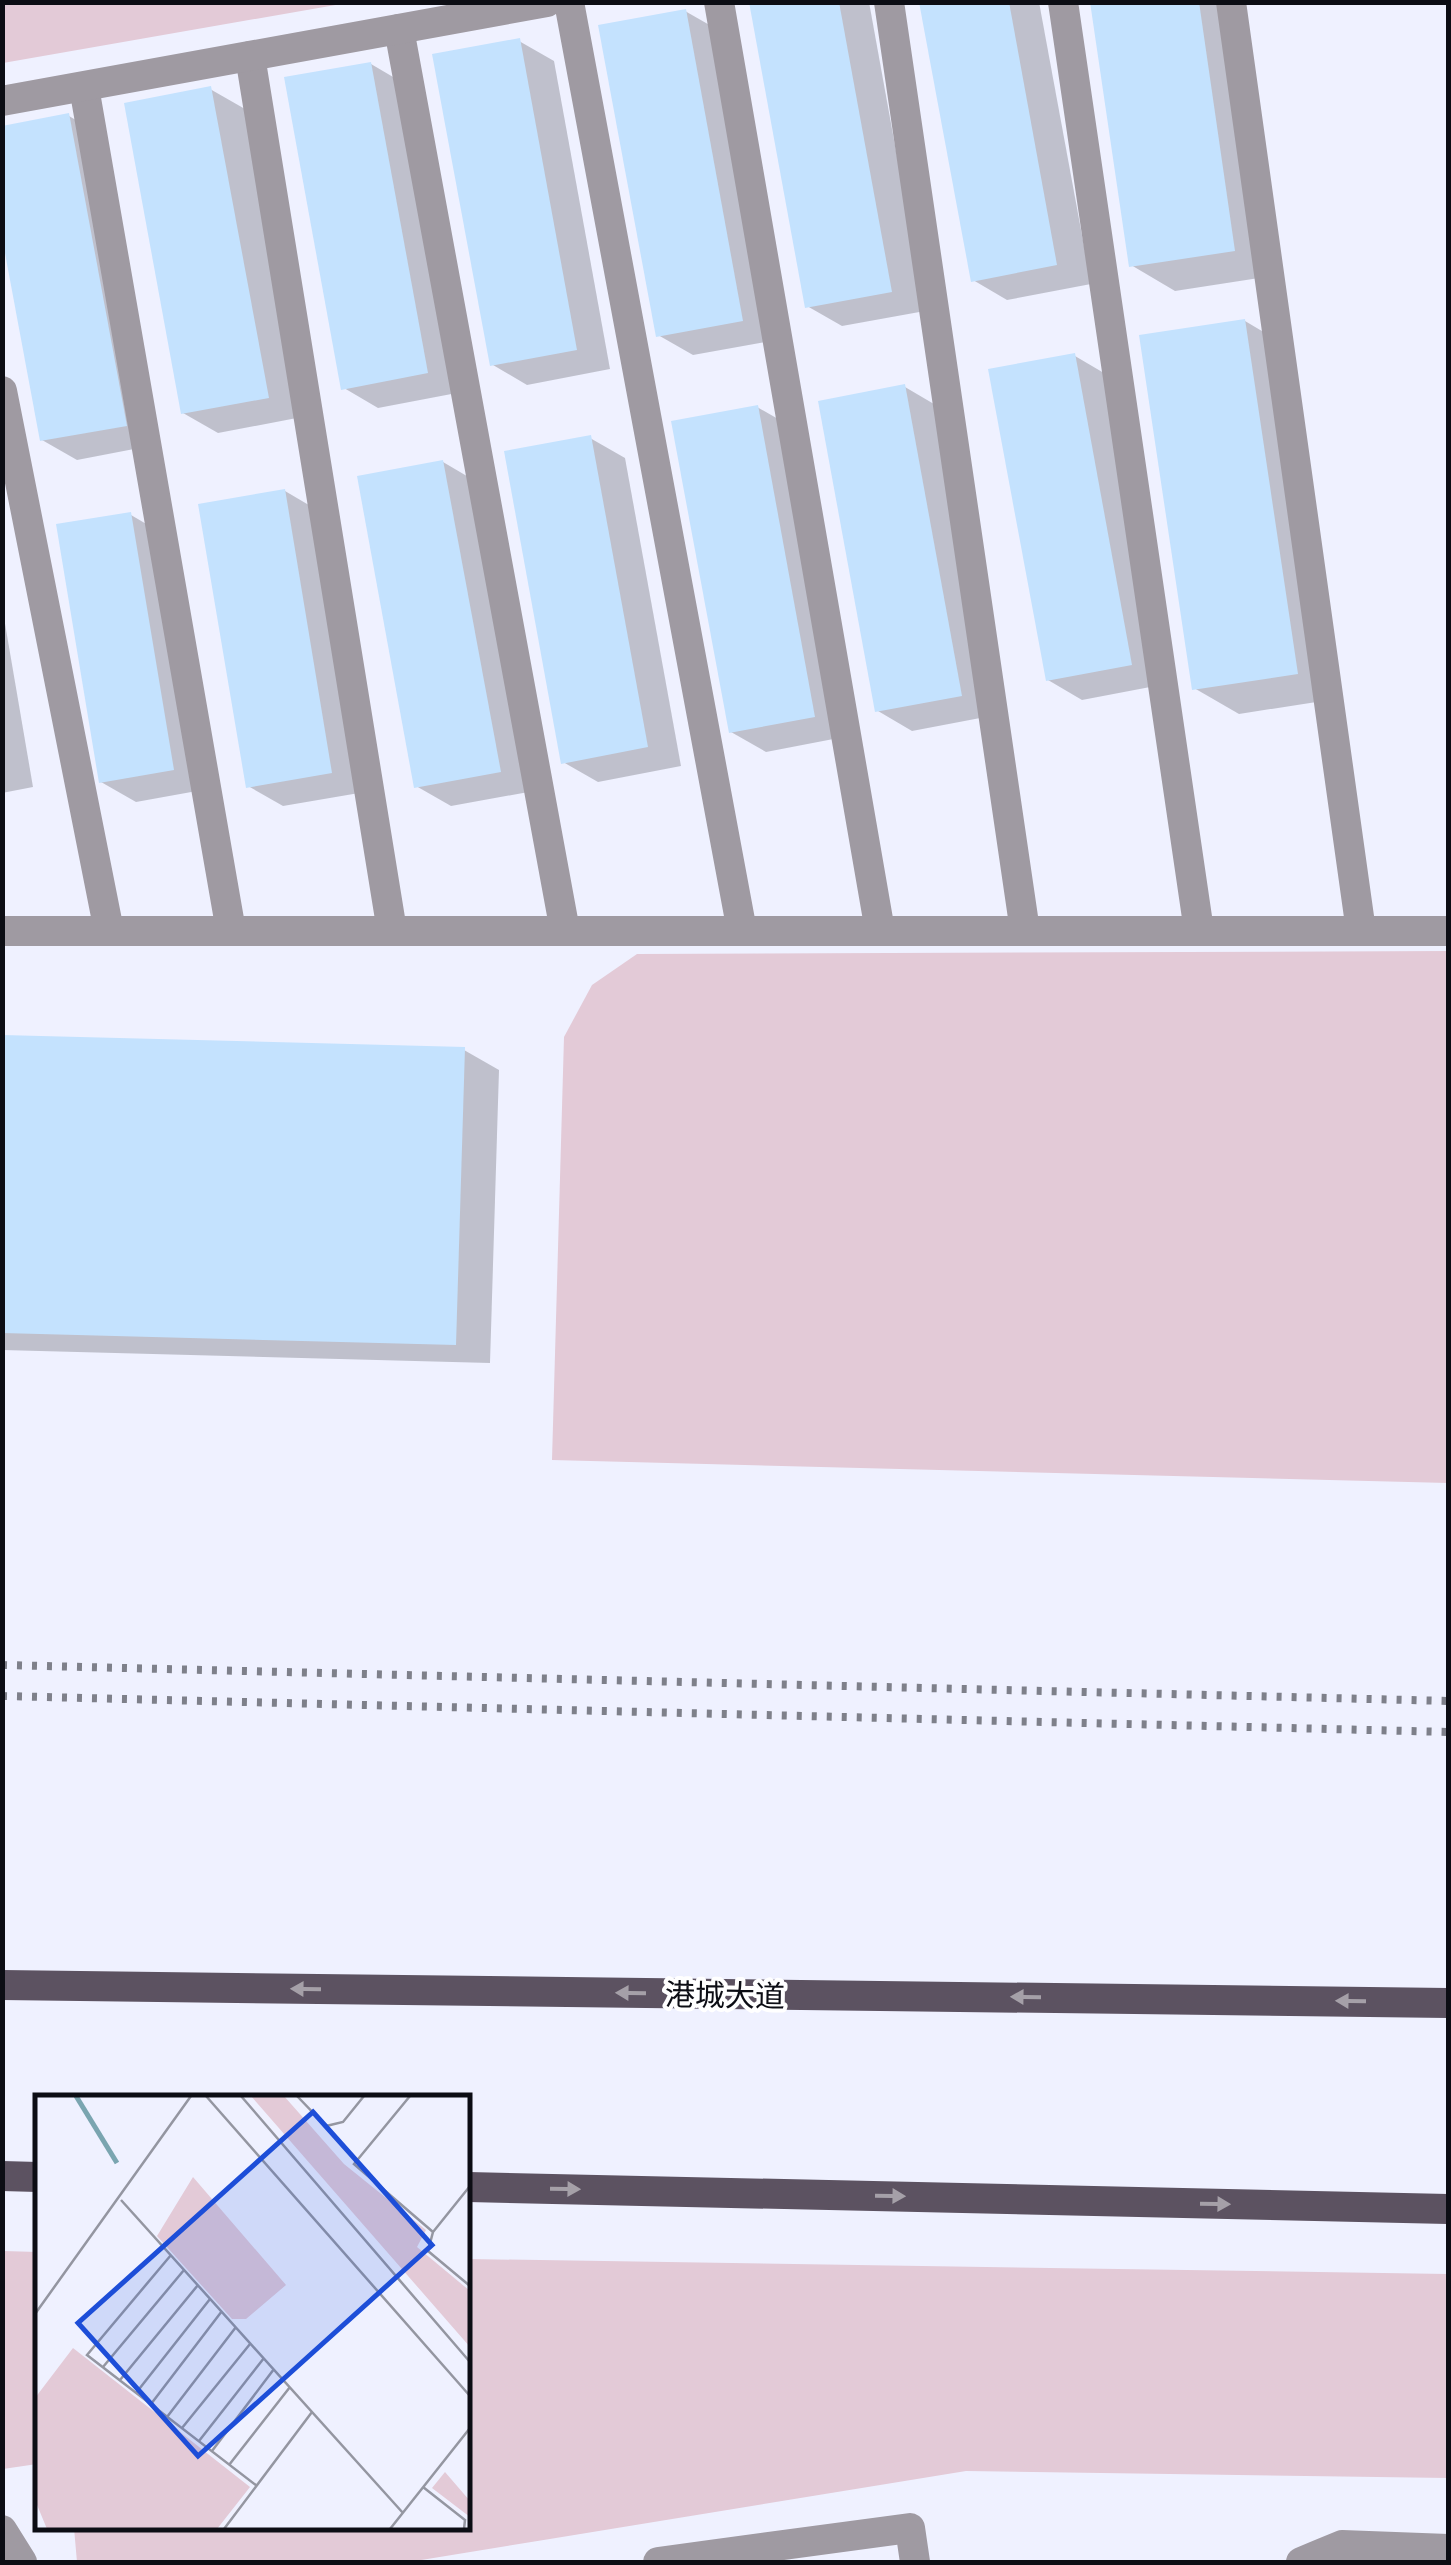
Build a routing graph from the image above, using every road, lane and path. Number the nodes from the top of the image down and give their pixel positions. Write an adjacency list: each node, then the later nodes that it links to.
1 (547, 2): 7 (lane)
2 (569, 2): 19 (lane)
3 (719, 2): 20 (lane)
4 (888, 2): 21 (lane)
5 (1063, 2): 22 (lane)
6 (1230, 2): 12 (lane)
7 (399, 29): 8 (lane); 18 (lane)
8 (250, 56): 9 (lane); 17 (lane)
9 (84, 86): 10 (lane); 16 (lane)
10 (2, 102)
11 (2, 391): 15 (lane)
12 (1360, 930): 13 (lane); 22 (lane)
13 (1448, 930)
14 (2, 931): 15 (lane)
15 (110, 931): 16 (lane)
16 (231, 931): 17 (lane)
17 (392, 931): 18 (lane)
18 (565, 931): 19 (lane)
19 (742, 931): 20 (lane)
20 (880, 931): 21 (lane)
21 (1024, 931): 22 (lane)
22 (1199, 931)
23 (2, 1984): 24 (main road, 港城大道, one-way to 23)
24 (1448, 2003)
25 (2, 2176): 26 (main road)
26 (35, 2177)
27 (470, 2187): 28 (main road, one-way to 28)
28 (1448, 2209)
29 (2, 2530): 31 (lane)
30 (1448, 2549): 34 (lane)
31 (22, 2562)
32 (658, 2562): 33 (lane)
33 (915, 2562)
34 (1301, 2562)

